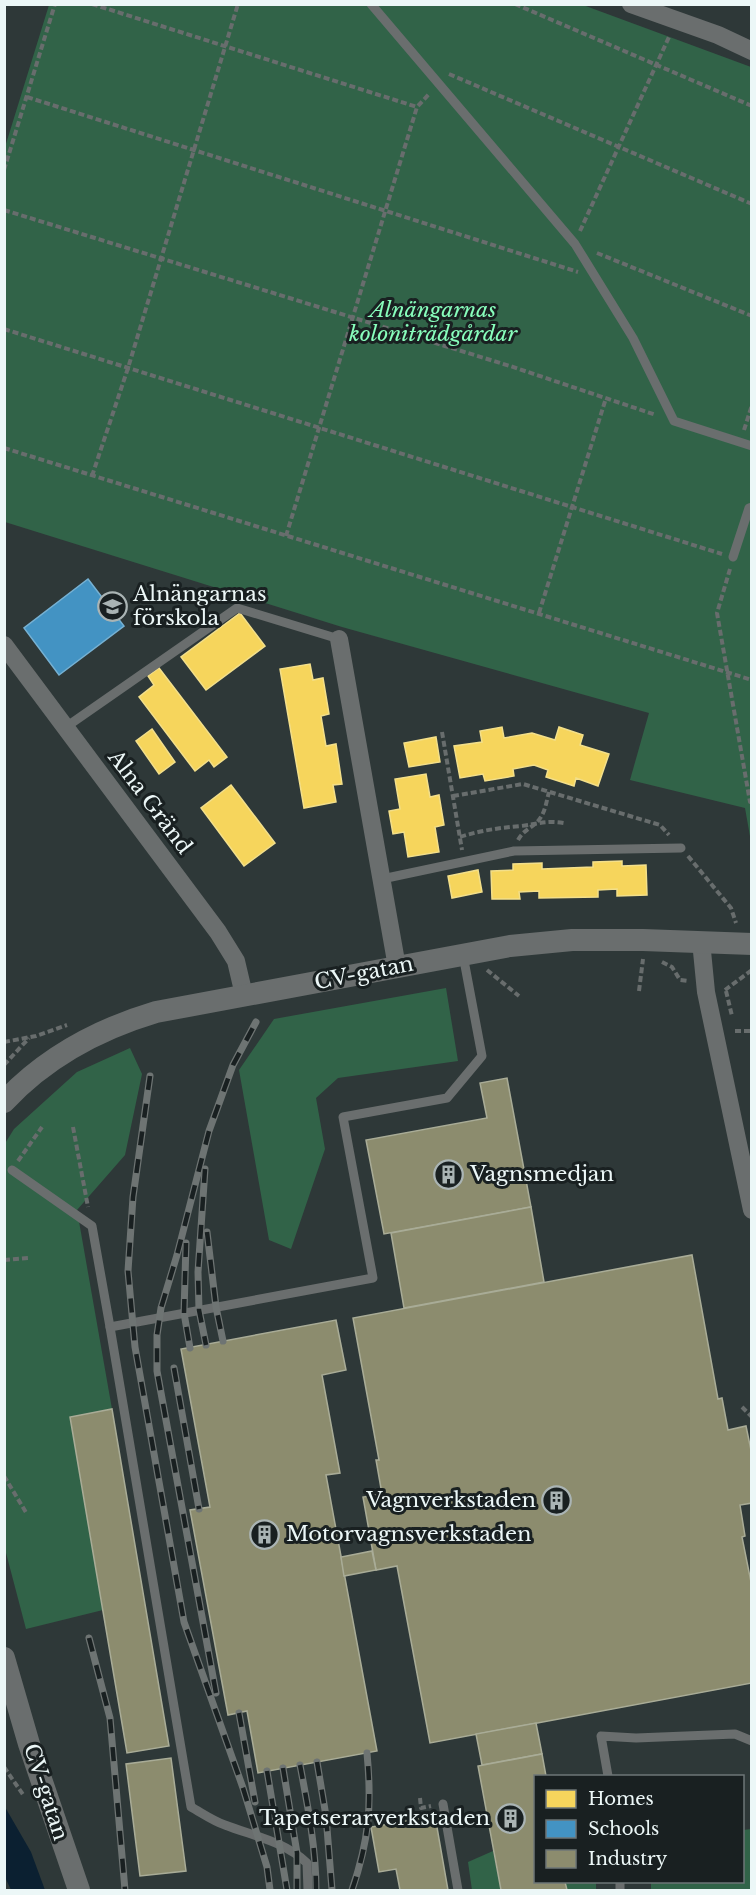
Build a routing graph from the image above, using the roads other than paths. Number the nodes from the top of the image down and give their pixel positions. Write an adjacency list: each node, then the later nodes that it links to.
1 (371, 4): 4 (lane)
2 (631, 4): 3 (street)
3 (752, 51)
4 (752, 446)
5 (752, 507): 6 (lane)
6 (733, 557)
7 (339, 639): 9 (lane); 11 (street)
8 (4, 645): 9 (street, Alna Gränd)
9 (66, 727): 16 (street, Alna Gränd)
10 (681, 848): 11 (lane)
11 (382, 879): 15 (street)
12 (701, 941): 13 (street, CV-gatan); 14 (street, CV-gatan); 19 (street)
13 (752, 944)
14 (463, 955): 15 (street, CV-gatan); 20 (lane)
15 (397, 967): 16 (street, CV-gatan)
16 (244, 995): 17 (street, CV-gatan)
17 (4, 1102)
18 (12, 1170): 20 (lane)
19 (752, 1210)
20 (110, 1327): 26 (lane)
21 (4, 1658): 25 (street, CV-gatan)
22 (752, 1740): 23 (lane)
23 (608, 1775)
24 (443, 1804): 27 (lane)
25 (79, 1890)
26 (308, 1890)
27 (458, 1890)

